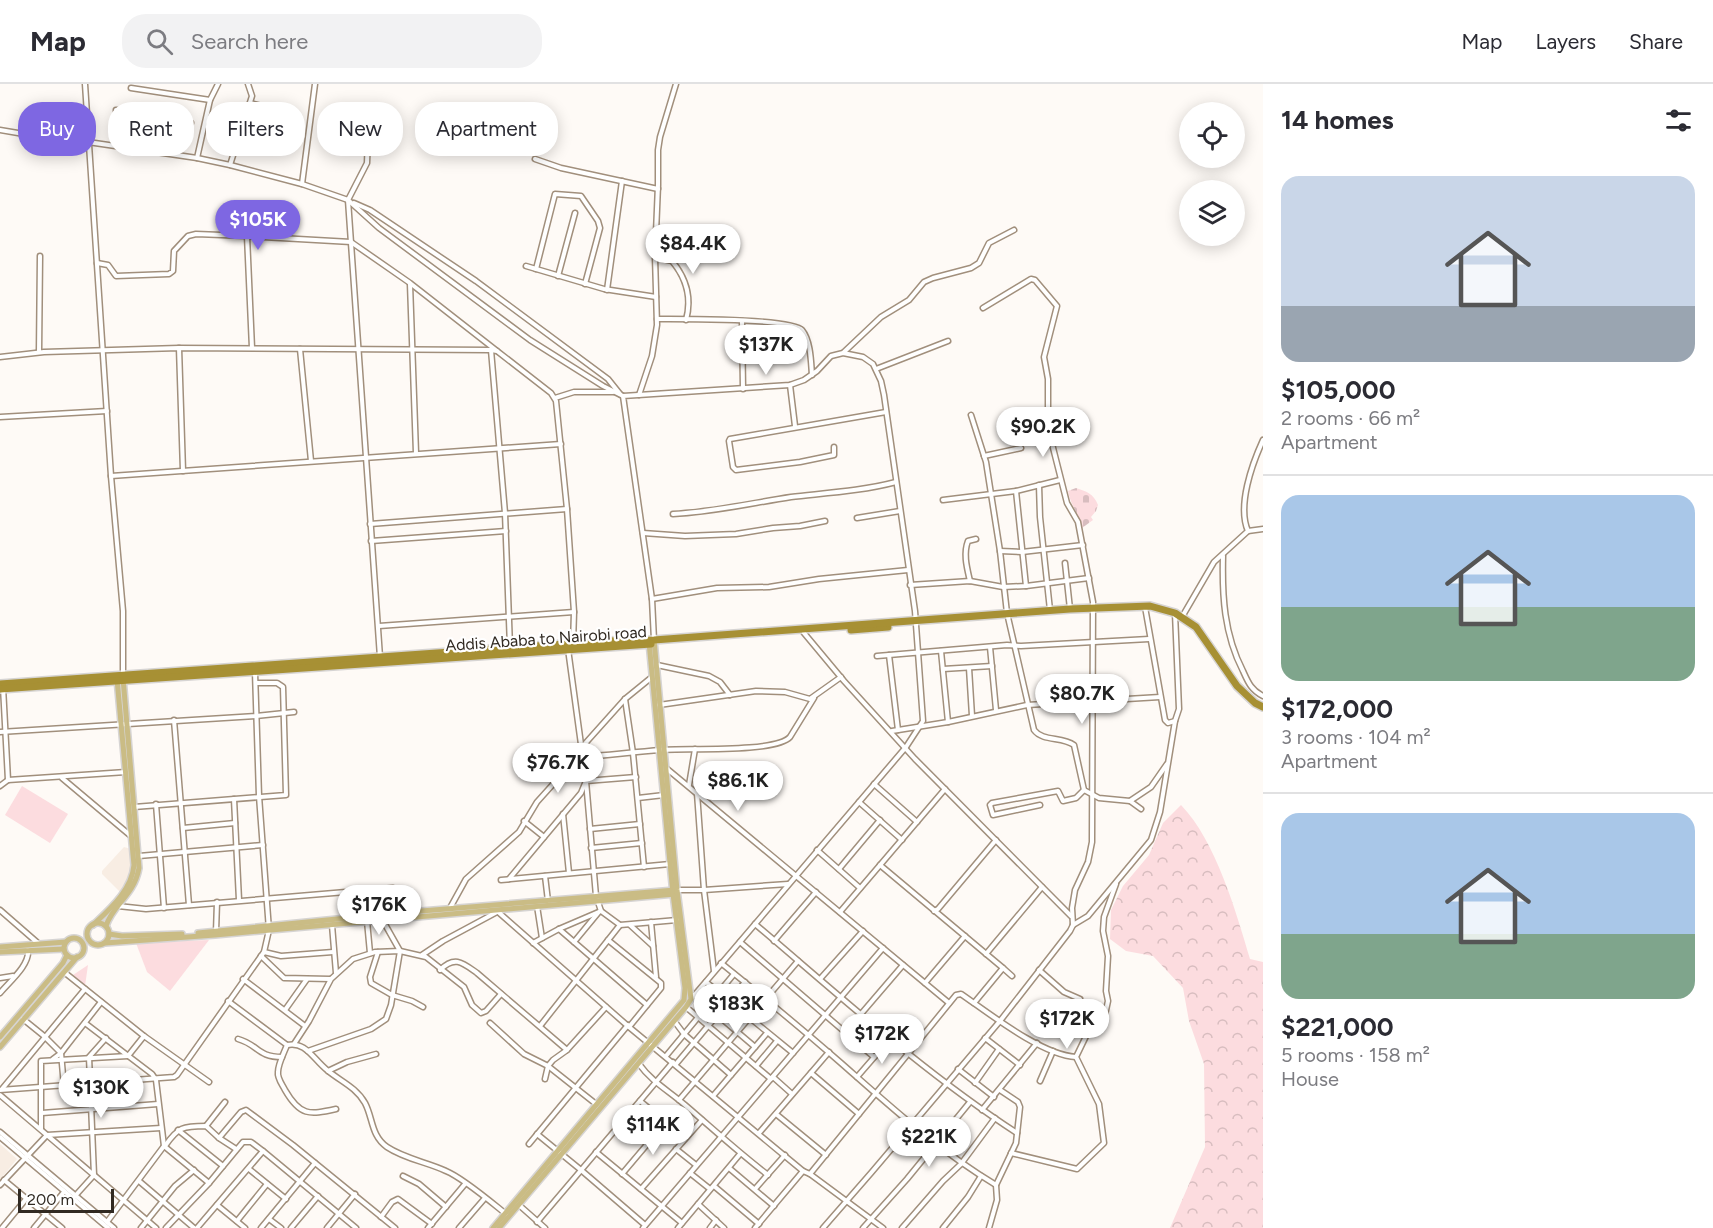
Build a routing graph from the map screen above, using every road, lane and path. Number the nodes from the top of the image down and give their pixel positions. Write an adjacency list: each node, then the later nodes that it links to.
1 (85, 84): 8 (street)
2 (218, 84): 7 (street)
3 (248, 84): 9 (street)
4 (315, 84): 20 (street)
5 (675, 84): 21 (street)
6 (131, 88): 7 (street)
7 (210, 100): 16 (street)
8 (86, 102)
9 (250, 102)
10 (0, 130): 11 (street)
11 (18, 133)
12 (89, 156): 29 (street)
13 (184, 156): 16 (street)
14 (233, 156): 18 (street)
15 (367, 156): 22 (street)
16 (197, 158): 18 (street)
17 (535, 159): 19 (street)
18 (230, 165): 20 (street)
19 (622, 181): 21 (street); 35 (street)
20 (302, 184): 22 (street)
21 (658, 189): 28 (street)
22 (349, 201): 26 (street); 57 (street); 57 (street)
23 (575, 213): 32 (street)
24 (1014, 230): 51 (street)
25 (247, 236): 26 (street); 29 (street); 43 (street)
26 (351, 242): 33 (street); 44 (street)
27 (40, 256): 50 (street)
28 (655, 257): 36 (street); 39 (street)
29 (97, 263): 48 (street)
30 (526, 266): 31 (street)
31 (536, 269): 32 (street); 34 (street)
32 (558, 276): 34 (street)
33 (410, 283): 46 (street); 49 (street)
34 (585, 284): 35 (street)
35 (607, 290): 36 (street)
36 (656, 297): 38 (street)
37 (983, 308): 76 (street)
38 (657, 319): 39 (street); 58 (street)
39 (686, 320): 40 (street)
40 (742, 321): 54 (street); 56 (street)
41 (948, 341): 53 (street)
42 (179, 348): 43 (street); 48 (street); 74 (street)
43 (252, 348): 45 (street)
44 (357, 348): 45 (street); 46 (street); 72 (street)
45 (300, 349): 73 (street)
46 (412, 349): 47 (street); 70 (street)
47 (491, 350): 49 (street); 67 (street)
48 (104, 351): 50 (street); 60 (street)
49 (497, 351): 59 (street)
50 (39, 352): 52 (street)
51 (843, 353): 53 (street); 54 (street)
52 (0, 357)
53 (876, 369): 61 (street)
54 (812, 375): 55 (street)
55 (790, 385): 56 (street); 64 (street)
56 (742, 389): 58 (street)
57 (619, 394): 58 (street); 59 (street); 92 (street)
58 (639, 395)
59 (555, 398): 66 (street)
60 (107, 411): 63 (street); 75 (street)
61 (886, 412): 64 (street); 77 (street)
62 (971, 415): 71 (street)
63 (0, 417)
64 (795, 426): 68 (street)
65 (1263, 440): 91 (street)
66 (561, 444): 67 (street); 82 (street)
67 (500, 447): 70 (street); 84 (street)
68 (834, 447)
69 (1021, 448): 71 (street)
70 (416, 453): 72 (street)
71 (984, 456): 80 (street)
72 (366, 457): 73 (street); 88 (street)
73 (311, 461): 74 (street)
74 (183, 471): 75 (street)
75 (111, 476): 139 (street)
76 (1060, 480): 78 (street); 95 (street)
77 (896, 482): 83 (street); 85 (street)
78 (1040, 486): 79 (street); 96 (street)
79 (1016, 491): 80 (street); 98 (street)
80 (990, 494): 81 (street); 97 (street)
81 (943, 500)
82 (567, 509): 84 (street); 114 (street)
83 (900, 511): 86 (street); 101 (street)
84 (505, 513): 88 (street); 90 (street)
85 (673, 514)
86 (857, 518)
87 (825, 521): 92 (street)
88 (370, 524): 94 (street)
89 (1263, 529): 91 (street)
90 (506, 531): 94 (street); 115 (street)
91 (1248, 531): 99 (street)
92 (643, 533): 109 (street)
93 (976, 539): 103 (street)
94 (371, 541): 119 (street)
95 (1083, 545): 96 (street); 102 (street)
96 (1044, 549): 98 (street); 105 (street)
97 (1000, 551): 98 (street); 108 (street)
98 (1022, 552): 107 (street)
99 (1223, 555): 116 (street); 145 (street)
100 (1065, 563): 104 (street)
101 (908, 570): 106 (street); 109 (street)
102 (1089, 578): 104 (street); 112 (street)
103 (970, 580): 106 (street); 108 (street)
104 (1068, 581): 105 (street); 111 (street)
105 (1047, 583): 107 (street); 113 (street)
106 (910, 585): 118 (street)
107 (1026, 586): 108 (street)
108 (1003, 587): 117 (street)
109 (652, 599): 122 (street)
110 (1145, 606): 112 (highway, Addis Ababa to Nairobi road); 116 (highway, Addis Ababa to Nairobi road); 121 (street)
111 (1070, 609): 112 (highway, Addis Ababa to Nairobi road); 113 (highway, Addis Ababa to Nairobi road)
112 (1093, 609): 117 (highway, Addis Ababa to Nairobi road); 123 (street)
113 (1050, 610): 117 (highway, Addis Ababa to Nairobi road)
114 (574, 612): 115 (street); 124 (street)
115 (509, 615): 119 (street); 128 (street)
116 (1178, 615): 152 (highway); 159 (street)
117 (1008, 616): 118 (highway, Addis Ababa to Nairobi road); 125 (street)
118 (916, 622): 120 (highway, Addis Ababa to Nairobi road); 122 (highway, Addis Ababa to Nairobi road); 130 (street)
119 (379, 626): 133 (street)
120 (804, 633): 122 (highway, Addis Ababa to Nairobi road); 141 (street)
121 (1149, 639): 123 (street); 146 (street)
122 (652, 642): 124 (highway, Addis Ababa to Nairobi road); 127 (highway, Addis Ababa to Nairobi road); 134 (main road); 140 (main road)
123 (1093, 643): 125 (street); 149 (street)
124 (574, 644): 127 (street); 128 (highway, Addis Ababa to Nairobi road)
125 (1014, 646): 126 (street); 151 (street)
126 (990, 647): 129 (street); 135 (street)
127 (568, 650): 128 (highway, Addis Ababa to Nairobi road); 167 (street)
128 (510, 651): 133 (highway, Addis Ababa to Nairobi road)
129 (941, 651): 130 (street); 137 (street)
130 (918, 652): 131 (street); 162 (street)
131 (889, 655): 132 (street); 163 (street)
132 (877, 656)
133 (380, 660): 138 (highway, Addis Ababa to Nairobi road); 139 (highway, Addis Ababa to Nairobi road)
134 (657, 665): 144 (street); 150 (main road)
135 (992, 666): 136 (street); 153 (street)
136 (969, 668): 137 (street); 157 (street)
137 (943, 669): 160 (street)
138 (255, 672): 139 (highway, Addis Ababa to Nairobi road); 142 (street)
139 (120, 677): 143 (highway, Addis Ababa to Nairobi road); 161 (main road)
140 (652, 677): 148 (street); 150 (main road)
141 (841, 677): 147 (street); 165 (street)
142 (256, 684): 155 (street); 156 (street)
143 (2, 686): 164 (street)
144 (730, 695): 147 (street); 150 (street)
145 (1263, 696)
146 (1160, 697): 149 (street); 159 (street)
147 (814, 698): 168 (street)
148 (625, 699): 167 (street); 170 (street)
149 (1093, 701): 151 (street); 187 (street)
150 (658, 705): 169 (main road)
151 (1027, 705): 153 (street); 183 (street)
152 (1263, 707)
153 (996, 710): 157 (street)
154 (294, 712): 155 (street)
155 (283, 713): 156 (street); 186 (street)
156 (256, 716): 158 (street); 186 (street)
157 (972, 716): 160 (street)
158 (174, 720): 161 (street); 191 (street)
159 (1175, 721): 172 (street)
160 (948, 722): 162 (street)
161 (124, 725): 164 (street); 174 (main road)
162 (920, 727): 163 (street); 166 (street)
163 (898, 730): 165 (street)
164 (3, 731): 177 (street)
165 (891, 731): 166 (street)
166 (906, 747): 179 (street); 182 (street)
167 (582, 748): 171 (street)
168 (695, 749): 169 (street); 181 (street)
169 (662, 750): 170 (street); 173 (main road); 185 (main road)
170 (633, 753): 171 (street); 176 (street)
171 (583, 757): 178 (street); 199 (street)
172 (1167, 764): 190 (street); 228 (street)
173 (666, 767): 181 (street); 185 (main road)
174 (127, 772): 175 (street); 195 (main road)
175 (61, 777): 177 (street); 205 (street)
176 (636, 777): 178 (street); 188 (street)
177 (8, 780): 180 (street)
178 (586, 781): 197 (street); 204 (street)
179 (874, 784): 192 (street); 200 (street)
180 (0, 786)
181 (689, 786): 184 (street)
182 (945, 789): 200 (street); 208 (street)
183 (1084, 790): 187 (street); 194 (street)
184 (697, 793): 223 (street); 231 (street)
185 (667, 795): 188 (street); 217 (main road)
186 (259, 796): 189 (street); 210 (street)
187 (1092, 796): 190 (street); 250 (street)
188 (638, 798): 202 (street)
189 (234, 799): 191 (street); 201 (street)
190 (1130, 801): 196 (street)
191 (180, 802): 193 (street); 203 (street)
192 (859, 802): 198 (street); 213 (street)
193 (156, 804): 195 (street); 215 (street)
194 (1040, 805)
195 (131, 807): 205 (main road); 216 (main road)
196 (1141, 809)
197 (563, 814): 206 (street); 222 (street)
198 (880, 820): 207 (street); 220 (street)
199 (524, 822): 206 (street); 243 (street)
200 (917, 822): 207 (street)
201 (235, 823): 203 (street); 211 (street)
202 (640, 824): 204 (street); 209 (street)
203 (183, 828): 214 (street)
204 (590, 828): 212 (street)
205 (130, 836): 216 (main road)
206 (544, 837): 225 (street)
207 (902, 840): 218 (street)
208 (996, 840): 229 (street); 247 (street)
209 (642, 843): 212 (street); 219 (street)
210 (263, 845): 211 (street); 234 (street)
211 (237, 848): 214 (street); 236 (street)
212 (591, 848): 221 (street)
213 (817, 850): 220 (street); 223 (street)
214 (184, 852): 215 (street); 239 (street)
215 (160, 855): 216 (street); 242 (street)
216 (137, 859): 240 (main road); 260 (main road)
217 (673, 864): 219 (street); 232 (main road)
218 (880, 865): 230 (street); 247 (street)
219 (644, 867): 221 (street)
220 (839, 870): 230 (street)
221 (594, 871): 222 (street); 235 (street)
222 (569, 873): 224 (street)
223 (797, 874): 227 (street); 233 (street)
224 (545, 876): 225 (street); 238 (street)
225 (509, 879): 226 (street)
226 (501, 880)
227 (788, 884): 231 (street); 256 (street)
228 (1116, 884): 259 (street); 385 (street)
229 (1042, 887): 250 (street); 290 (street)
230 (860, 888): 248 (street)
231 (704, 890): 232 (street); 301 (street)
232 (677, 892): 235 (main road); 252 (main road); 322 (main road)
233 (816, 892): 248 (street); 271 (street)
234 (268, 898): 236 (street); 249 (street); 262 (street)
235 (597, 898): 238 (main road); 246 (street)
236 (239, 900): 237 (street)
237 (217, 902): 239 (street); 265 (street)
238 (548, 902): 241 (main road); 243 (main road)
239 (189, 904): 242 (street)
240 (118, 906): 242 (street); 261 (main road)
241 (537, 906): 245 (main road); 269 (street)
242 (164, 908)
243 (450, 908): 249 (main road)
244 (0, 910): 277 (street)
245 (496, 911): 251 (main road); 276 (street); 292 (street)
246 (600, 911): 258 (street); 263 (street); 273 (street)
247 (934, 911): 267 (street)
248 (840, 912): 264 (street)
249 (397, 913): 262 (main road)
250 (1072, 917): 259 (street)
251 (382, 919): 253 (main road); 283 (street)
252 (676, 920): 254 (street); 367 (main road)
253 (367, 921): 257 (main road); 288 (street)
254 (651, 922): 255 (street); 280 (street)
255 (629, 924): 258 (street); 280 (street)
256 (755, 924): 271 (street); 274 (street)
257 (332, 925): 262 (main road); 286 (street)
258 (620, 925): 270 (street)
259 (1073, 925): 300 (street)
260 (91, 926): 261 (main road); 268 (main road); 278 (main road)
261 (106, 926): 266 (main road)
262 (269, 927): 265 (main road); 289 (street)
263 (559, 929): 269 (street); 273 (street)
264 (863, 931): 281 (street); 313 (street)
265 (216, 933): 266 (main road); 275 (main road)
266 (109, 934): 275 (main road)
267 (965, 936): 290 (street); 316 (street)
268 (75, 938): 272 (main road); 291 (main road)
269 (542, 938): 276 (street)
270 (608, 940): 293 (street); 307 (street)
271 (774, 941): 294 (street)
272 (66, 942): 277 (main road); 285 (main road)
273 (574, 942): 293 (street)
274 (740, 942): 295 (street); 311 (street)
275 (105, 943): 278 (main road)
276 (533, 943): 312 (street)
277 (39, 944): 279 (main road)
278 (98, 945): 291 (main road)
279 (0, 947)
280 (654, 947): 307 (street)
281 (883, 948): 296 (street); 323 (street)
282 (28, 950): 284 (main road); 285 (main road); 304 (street)
283 (400, 951): 287 (street); 292 (street); 321 (street)
284 (0, 952)
285 (65, 952): 291 (main road); 298 (main road)
286 (333, 952): 289 (street); 302 (street)
287 (378, 952): 288 (street); 321 (street)
288 (370, 953): 302 (street)
289 (262, 954): 308 (street); 309 (street)
290 (987, 954): 297 (street)
291 (79, 955): 298 (main road)
292 (421, 956): 299 (street)
293 (594, 958): 312 (street); 331 (street)
294 (798, 961): 311 (street); 313 (street)
295 (721, 963): 301 (street); 303 (street)
296 (903, 965): 316 (street); 338 (street)
297 (1003, 968): 305 (street); 330 (street)
298 (61, 970): 317 (street); 342 (main road)
299 (440, 970): 320 (street); 320 (street)
300 (1039, 970): 325 (street); 343 (street)
301 (714, 972): 314 (street)
302 (336, 974): 310 (street)
303 (734, 974): 315 (street); 318 (street)
304 (14, 976): 306 (street); 319 (street)
305 (1012, 976)
306 (0, 978)
307 (656, 978): 331 (street)
308 (243, 979): 326 (street); 336 (street)
309 (307, 979): 310 (street); 336 (street)
310 (331, 979): 347 (street)
311 (782, 979): 324 (street); 339 (street)
312 (575, 980): 334 (street); 348 (street)
313 (820, 980): 323 (street)
314 (706, 982): 318 (street); 322 (street)
315 (745, 982): 324 (street); 327 (street)
316 (925, 983): 329 (street)
317 (85, 989): 328 (street); 355 (street)
318 (718, 992): 327 (street); 332 (street)
319 (0, 993)
320 (501, 994): 348 (street)
321 (392, 995): 333 (street); 373 (street)
322 (693, 997): 332 (street); 335 (main road)
323 (841, 997): 338 (street); 339 (street)
324 (765, 999): 341 (street); 354 (street)
325 (1080, 999)
326 (228, 1001): 368 (street); 391 (street)
327 (729, 1001): 337 (street); 341 (street)
328 (101, 1002): 345 (street); 356 (street)
329 (949, 1003): 330 (street); 379 (street)
330 (974, 1003): 343 (street)
331 (647, 1005): 349 (street)
332 (707, 1006): 337 (street); 340 (street)
333 (423, 1007)
334 (606, 1007): 349 (street); 372 (street)
335 (686, 1008): 340 (street); 344 (main road)
336 (285, 1010): 347 (street)
337 (718, 1014): 350 (street); 351 (street)
338 (861, 1014): 361 (street)
339 (825, 1016): 354 (street); 384 (street)
340 (698, 1017): 350 (street); 353 (street)
341 (749, 1017): 351 (street); 352 (street)
342 (21, 1018): 355 (street); 357 (main road); 369 (main road)
343 (1000, 1021): 359 (street); 365 (street)
344 (675, 1022): 353 (street); 367 (main road)
345 (85, 1023): 358 (street); 376 (street)
346 (490, 1023): 394 (street)
347 (306, 1026): 366 (street)
348 (540, 1026): 372 (street)
349 (628, 1026): 367 (street); 413 (street)
350 (708, 1026): 363 (street); 364 (street)
351 (737, 1031): 364 (street); 370 (street)
352 (767, 1033): 362 (street); 370 (street)
353 (684, 1034): 363 (street); 381 (street)
354 (809, 1035): 375 (street); 377 (street)
355 (44, 1036): 376 (street); 415 (street)
356 (144, 1036): 380 (street); 391 (street)
357 (0, 1037)
358 (106, 1038): 380 (street); 382 (street)
359 (985, 1038): 371 (street); 396 (street)
360 (238, 1039): 383 (street)
361 (890, 1039): 379 (street); 384 (street)
362 (777, 1041): 377 (street); 395 (street)
363 (694, 1042): 388 (street); 390 (street)
364 (727, 1042): 386 (street); 388 (street)
365 (1037, 1043): 374 (street); 393 (street)
366 (294, 1044): 368 (street); 373 (street)
367 (651, 1044): 381 (street); 392 (main road); 425 (main road)
368 (286, 1045): 383 (street)
369 (0, 1047)
370 (755, 1047): 386 (street)
371 (999, 1049): 393 (street); 409 (street)
372 (567, 1050): 394 (street)
373 (308, 1051): 397 (street)
374 (1053, 1051): 385 (street); 405 (street)
375 (829, 1052): 398 (street); 400 (street)
376 (61, 1053): 387 (street); 389 (street)
377 (793, 1053): 401 (street)
378 (376, 1054): 397 (street)
379 (908, 1054): 408 (street); 416 (street)
380 (128, 1056): 382 (street); 403 (street)
381 (666, 1056): 390 (street)
382 (89, 1057): 387 (street); 410 (street)
383 (282, 1057): 427 (street)
384 (874, 1057): 400 (street)
385 (1076, 1057): 459 (street)
386 (746, 1058): 395 (street); 399 (street)
387 (62, 1059): 389 (street); 411 (street)
388 (713, 1059): 399 (street); 404 (street)
389 (53, 1060): 412 (street)
390 (675, 1063): 404 (street); 407 (street)
391 (183, 1064): 403 (street); 406 (street)
392 (639, 1064): 407 (street); 457 (main road)
393 (1020, 1065): 414 (street)
394 (548, 1066): 402 (street); 413 (street)
395 (756, 1066): 401 (street)
396 (958, 1069): 408 (street); 409 (street)
397 (328, 1071): 485 (street)
398 (811, 1073): 417 (street); 431 (street)
399 (731, 1075): 418 (street)
400 (857, 1077): 416 (street)
401 (771, 1078): 417 (street); 432 (street)
402 (545, 1079)
403 (156, 1080): 410 (street); 424 (street)
404 (695, 1081): 418 (street); 420 (street)
405 (1040, 1081)
406 (209, 1082)
407 (655, 1083): 420 (street); 421 (street)
408 (945, 1083): 423 (street); 436 (street)
409 (975, 1083): 419 (street)
410 (89, 1084): 411 (street); 426 (street)
411 (64, 1086): 412 (street)
412 (41, 1088): 415 (street); 429 (street)
413 (575, 1088): 425 (street); 445 (street)
414 (1000, 1090): 419 (street); 444 (street)
415 (1, 1092): 439 (street)
416 (875, 1094): 431 (street); 436 (street)
417 (792, 1095): 430 (street)
418 (713, 1096): 432 (street)
419 (994, 1097): 428 (street)
420 (679, 1100): 434 (street)
421 (640, 1101): 435 (street); 458 (street)
422 (225, 1102): 437 (street)
423 (970, 1102): 428 (street); 452 (street)
424 (158, 1104): 426 (street); 438 (street)
425 (597, 1105): 457 (main road)
426 (90, 1108): 429 (street); 442 (street)
427 (336, 1109)
428 (982, 1110): 433 (street)
429 (42, 1113): 439 (street)
430 (776, 1114): 443 (street); 462 (street)
431 (859, 1114): 462 (street)
432 (737, 1117): 443 (street); 448 (street)
433 (994, 1118): 444 (street); 465 (street)
434 (702, 1120): 448 (street); 450 (street)
435 (666, 1122): 450 (street); 474 (street)
436 (912, 1125): 452 (street); 499 (street)
437 (206, 1126): 440 (street); 449 (street)
438 (161, 1128): 442 (street); 453 (street)
439 (41, 1129): 446 (street)
440 (178, 1130): 453 (street); 466 (street)
441 (0, 1132): 463 (street)
442 (92, 1132): 446 (street); 476 (street)
443 (759, 1133): 461 (street)
444 (1017, 1133): 459 (street)
445 (537, 1134): 451 (street); 457 (street)
446 (47, 1136): 463 (street); 476 (street)
447 (0, 1137): 463 (street)
448 (722, 1137): 460 (street); 467 (street)
449 (219, 1138): 454 (street); 464 (street)
450 (685, 1138): 455 (street)
451 (529, 1144)
452 (934, 1144): 465 (street); 513 (street)
453 (164, 1146): 470 (street); 481 (street)
454 (236, 1149): 456 (street); 466 (street)
455 (676, 1149): 467 (street); 489 (street)
456 (263, 1151): 469 (street); 482 (street)
457 (560, 1152): 471 (street); 503 (main road); 510 (main road)
458 (596, 1152): 471 (street); 474 (street)
459 (1011, 1153): 487 (street)
460 (740, 1154): 468 (street); 477 (street)
461 (785, 1155): 472 (street); 477 (street)
462 (826, 1155): 475 (street)
463 (26, 1156): 480 (street); 491 (street)
464 (315, 1163): 482 (street); 492 (street)
465 (961, 1164): 479 (street); 551 (street)
466 (223, 1166): 483 (street)
467 (696, 1166): 473 (street)
468 (729, 1168): 488 (street); 490 (street)
469 (249, 1169): 484 (street); 502 (street)
470 (194, 1170): 483 (street); 500 (street)
471 (581, 1170): 518 (street); 523 (street)
472 (803, 1171): 475 (street); 505 (street)
473 (690, 1173): 488 (street); 504 (street)
474 (622, 1174): 489 (street)
475 (810, 1174): 499 (street)
476 (94, 1175): 493 (street); 498 (street)
477 (768, 1175): 490 (street)
478 (403, 1176): 506 (street)
479 (981, 1176): 487 (street); 552 (street)
480 (4, 1180): 486 (street); 496 (street)
481 (139, 1181): 498 (street); 500 (street)
482 (301, 1181): 494 (street); 497 (street)
483 (208, 1183): 509 (street)
484 (267, 1184): 497 (street); 516 (street)
485 (465, 1184): 495 (street); 506 (street)
486 (0, 1185)
487 (996, 1185): 553 (street)
488 (712, 1188): 501 (street); 522 (street)
489 (641, 1189): 504 (street)
490 (755, 1189): 505 (street)
491 (66, 1190): 493 (street); 507 (street); 527 (street)
492 (355, 1194): 508 (street); 511 (street)
493 (75, 1196): 517 (street)
494 (318, 1196): 508 (street); 536 (street)
495 (485, 1198): 510 (street); 541 (street)
496 (26, 1199): 507 (street); 524 (street)
497 (286, 1199): 512 (street)
498 (123, 1200): 514 (street); 517 (street)
499 (846, 1200): 513 (street); 548 (street)
500 (163, 1201): 509 (street); 514 (street)
501 (699, 1204): 515 (street); 519 (street)
502 (217, 1205): 516 (street); 532 (street)
503 (519, 1205): 510 (main road); 518 (street)
504 (662, 1206): 519 (street); 523 (street)
505 (774, 1206): 522 (street)
506 (446, 1207): 521 (street)
507 (45, 1214): 525 (street); 526 (street)
508 (339, 1214): 537 (street); 538 (street)
509 (178, 1215): 531 (street); 532 (street)
510 (507, 1215): 542 (main road); 543 (main road)
511 (381, 1217): 520 (street); 521 (street)
512 (269, 1219): 534 (street); 535 (street)
513 (870, 1219): 549 (street); 550 (street)
514 (147, 1220): 529 (street); 530 (street)
515 (716, 1220): 546 (street); 547 (street)
516 (237, 1221): 533 (street)
517 (107, 1222): 528 (street)
518 (537, 1222): 544 (street)
519 (682, 1222): 545 (street)
520 (388, 1223): 539 (street); 540 (street)
521 (430, 1226)
522 (757, 1226)
523 (644, 1227)
524 (2, 1228)
525 (34, 1228)
526 (62, 1228)
527 (108, 1228)
528 (114, 1228)
529 (141, 1228)
530 (156, 1228)
531 (166, 1228)
532 (197, 1228)
533 (245, 1228)
534 (261, 1228)
535 (281, 1228)
536 (291, 1228)
537 (327, 1228)
538 (356, 1228)
539 (384, 1228)
540 (395, 1228)
541 (459, 1228)
542 (493, 1228)
543 (499, 1228)
544 (545, 1228)
545 (678, 1228)
546 (710, 1228)
547 (724, 1228)
548 (823, 1228)
549 (863, 1228)
550 (883, 1228)
551 (902, 1228)
552 (943, 1228)
553 (989, 1228)

